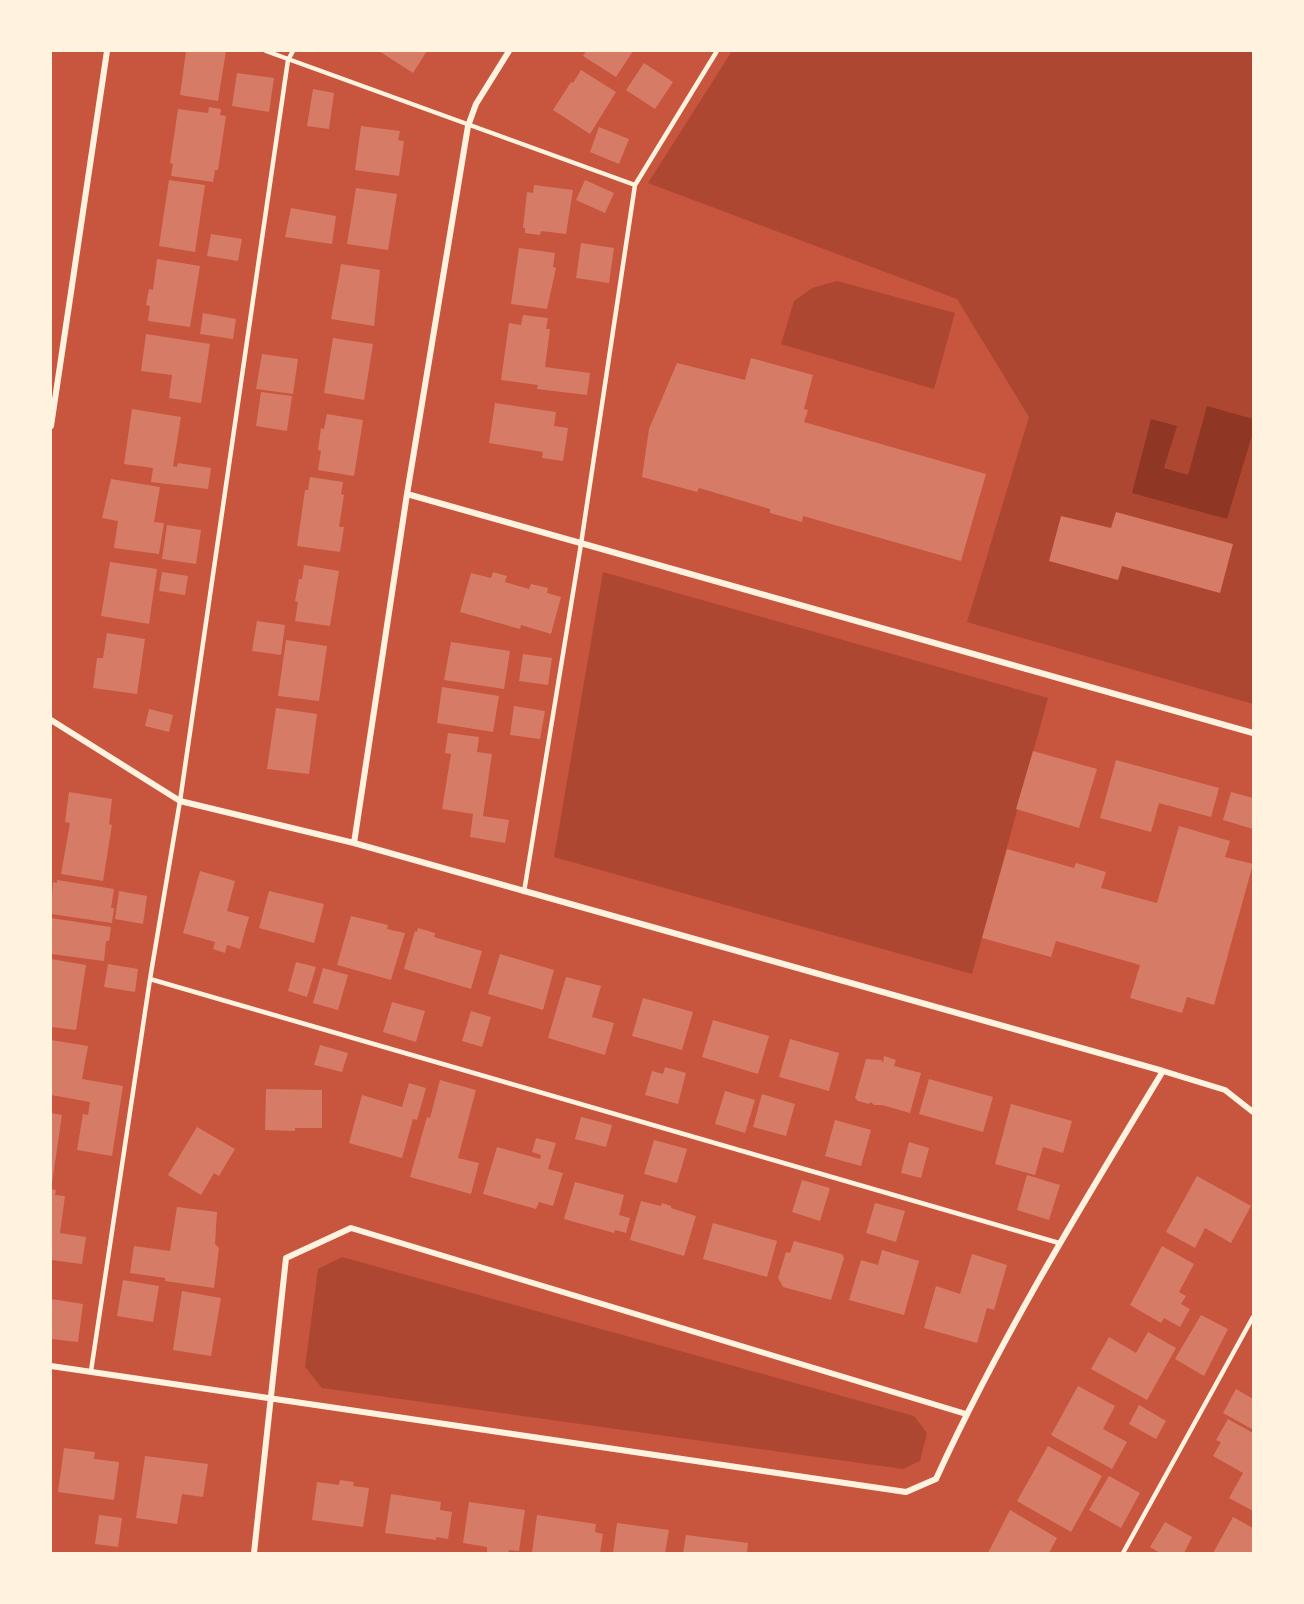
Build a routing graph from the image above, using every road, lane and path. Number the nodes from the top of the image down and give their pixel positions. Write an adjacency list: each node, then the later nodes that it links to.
1 (107, 51): 9 (street)
2 (266, 51): 6 (lane)
3 (293, 51): 6 (lane)
4 (509, 51): 7 (street)
5 (717, 51): 8 (lane)
6 (288, 60): 7 (lane); 14 (lane)
7 (468, 126): 8 (lane); 10 (street)
8 (635, 185): 11 (lane)
9 (51, 426)
10 (407, 494): 11 (street); 15 (street)
11 (581, 544): 13 (street); 16 (lane)
12 (51, 720): 14 (street)
13 (1253, 733)
14 (180, 801): 15 (street); 17 (lane)
15 (354, 843): 16 (street)
16 (524, 892): 18 (street)
17 (150, 979): 20 (lane); 23 (lane)
18 (1163, 1071): 19 (street); 20 (street)
19 (1253, 1112)
20 (1059, 1243): 25 (street)
21 (1253, 1317): 27 (lane)
22 (51, 1366): 23 (street)
23 (91, 1371): 24 (street)
24 (271, 1399): 25 (street); 25 (street); 26 (street)
25 (966, 1414)
26 (254, 1553)
27 (1122, 1553)

